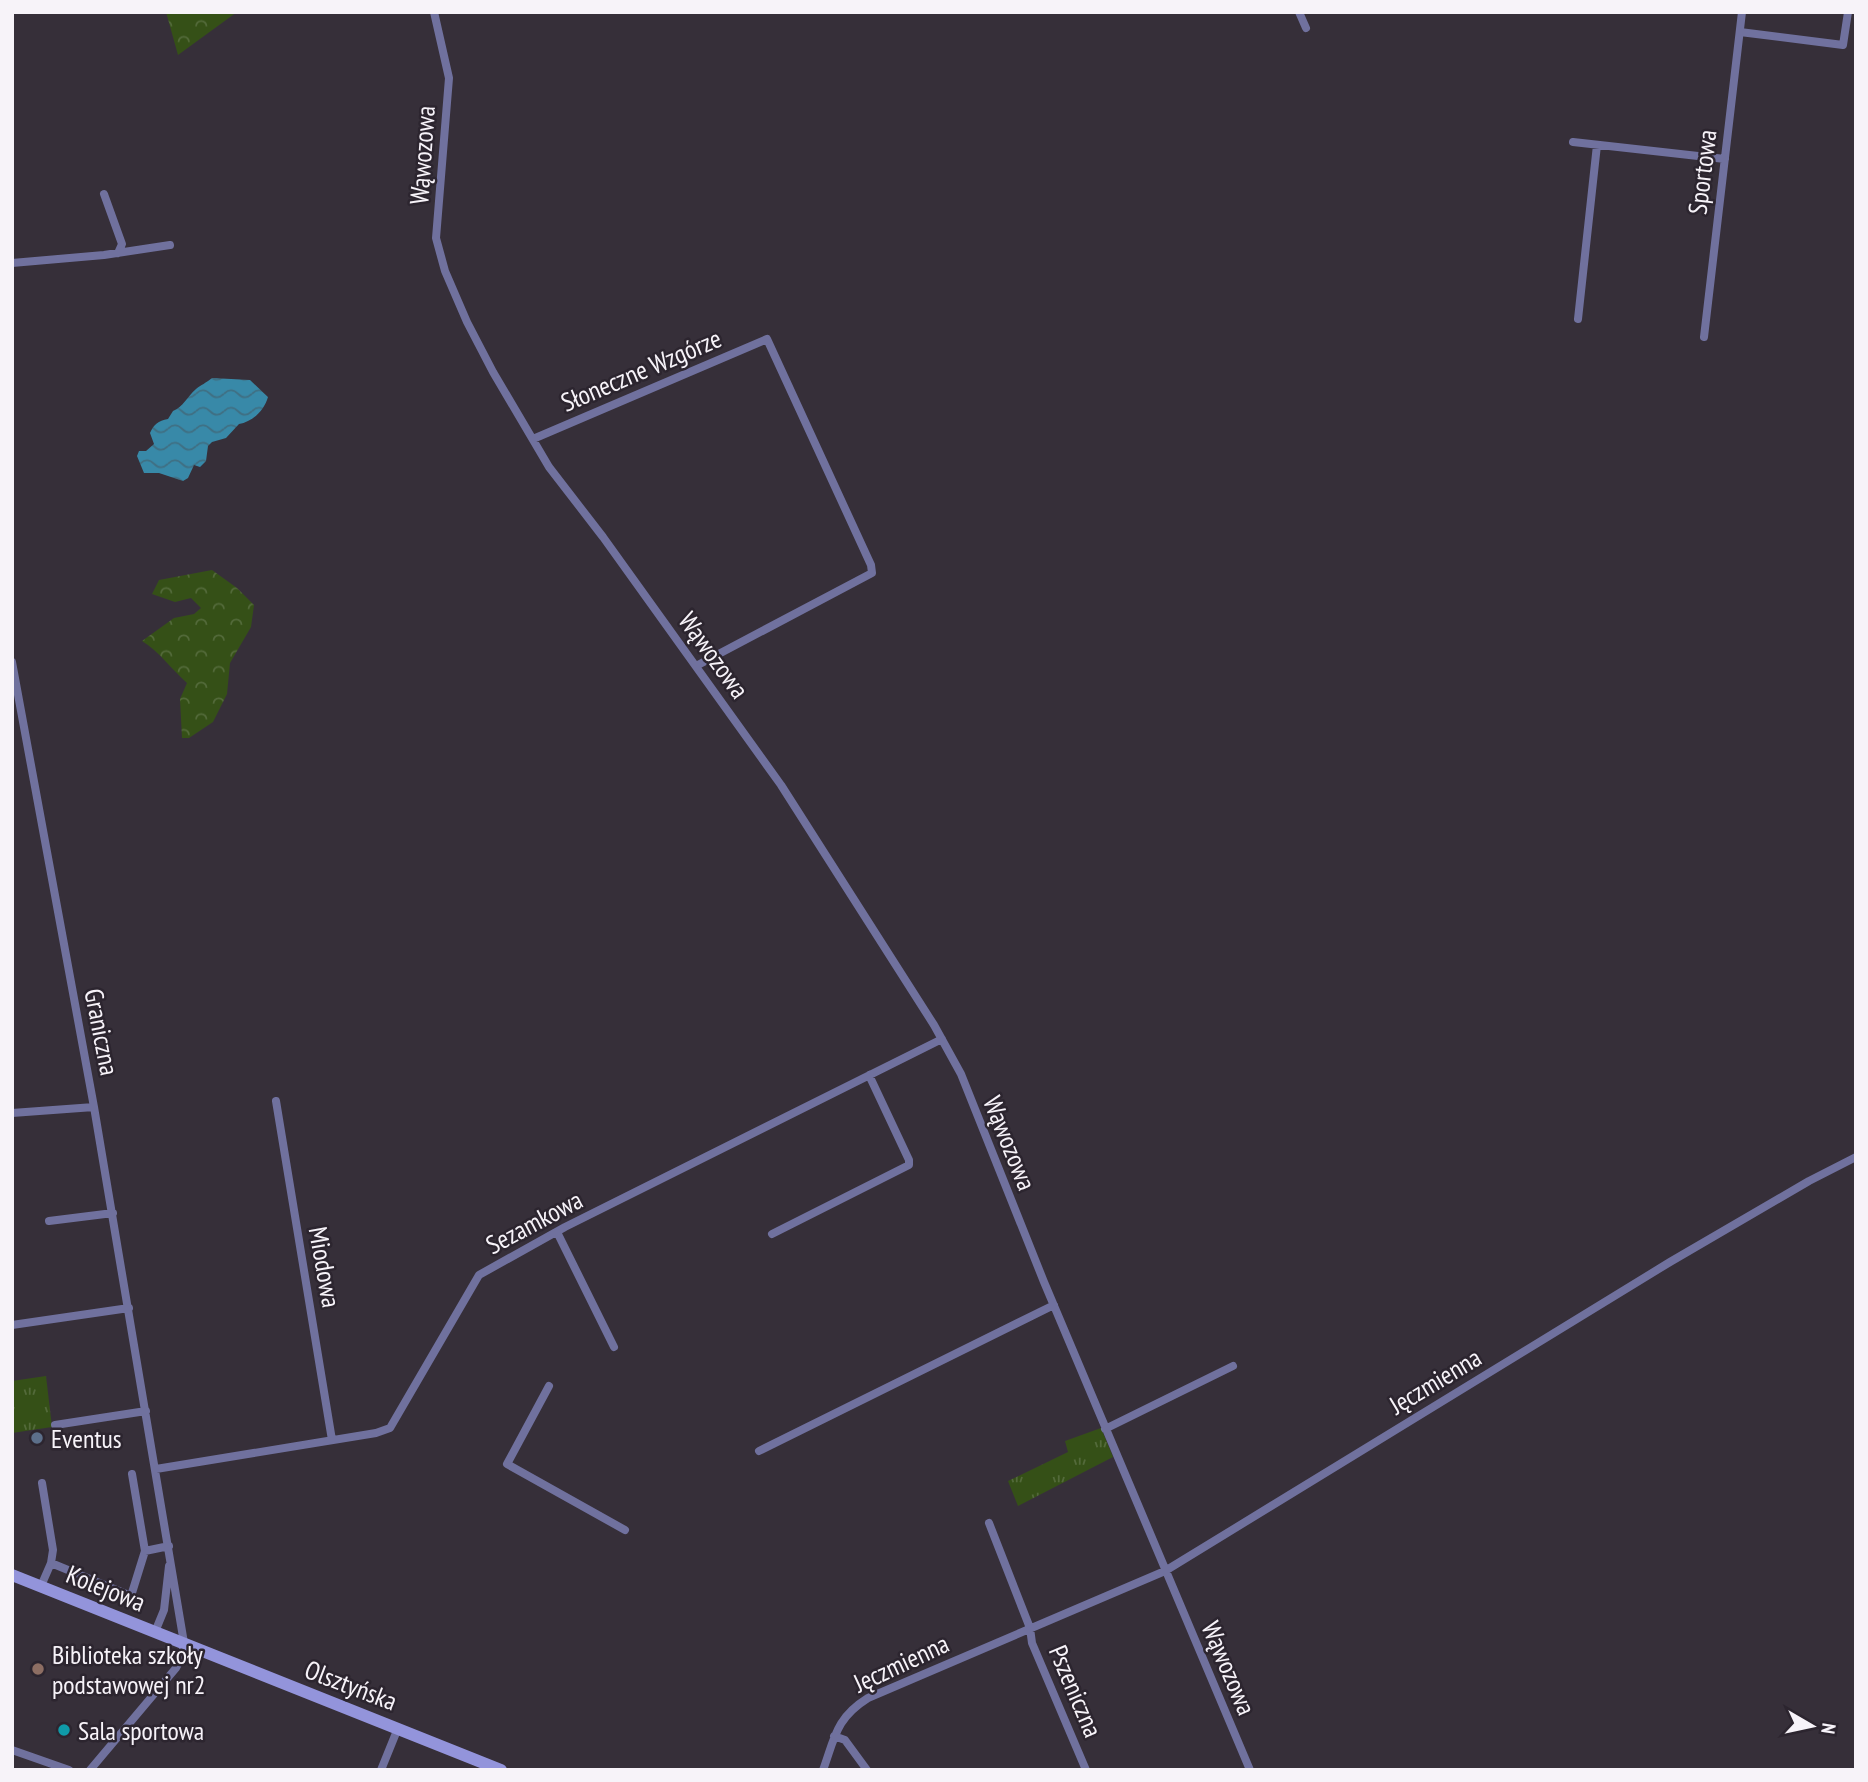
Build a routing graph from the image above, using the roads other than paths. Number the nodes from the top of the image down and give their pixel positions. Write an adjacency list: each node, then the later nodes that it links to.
1 (434, 12): 16 (street, Wąwozowa)
2 (1299, 12): 5 (street)
3 (1742, 12): 6 (street, Sportowa)
4 (1848, 12): 6 (street)
5 (1306, 28)
6 (1740, 32): 9 (street, Sportowa)
7 (1573, 142): 8 (street)
8 (1597, 145): 9 (street); 14 (street)
9 (1725, 159): 15 (street, Sportowa)
10 (104, 194): 12 (street)
11 (170, 245): 12 (street)
12 (118, 253): 13 (street)
13 (12, 263)
14 (1578, 319)
15 (1704, 337)
16 (533, 439): 18 (street, Wąwozowa); 18 (street, Słoneczne Wzgórze)
17 (12, 662): 22 (street, Graniczna)
18 (696, 666): 19 (street, Wąwozowa)
19 (942, 1039): 20 (street, Sezamkowa); 29 (street, Wąwozowa)
20 (869, 1075): 27 (street, Sezamkowa); 28 (street)
21 (275, 1101): 38 (street, Miodowa)
22 (94, 1107): 23 (street); 25 (street, Graniczna)
23 (12, 1113)
24 (1856, 1157): 48 (street, Jęczmienna)
25 (113, 1213): 26 (street); 30 (street, Graniczna)
26 (49, 1221)
27 (557, 1232): 32 (street); 38 (street, Sezamkowa)
28 (772, 1234)
29 (1054, 1305): 37 (street, Wąwozowa); 39 (street)
30 (129, 1308): 31 (street); 35 (street, Graniczna)
31 (12, 1325)
32 (614, 1347)
33 (1233, 1366): 37 (street)
34 (549, 1386): 44 (street)
35 (146, 1411): 36 (street); 40 (street, Graniczna)
36 (55, 1425)
37 (1105, 1429): 48 (street, Wąwozowa)
38 (332, 1440): 40 (street, Sezamkowa)
39 (759, 1451)
40 (156, 1469): 45 (street, Graniczna)
41 (132, 1474): 46 (street)
42 (42, 1483): 47 (street)
43 (989, 1523): 51 (street)
44 (625, 1531)
45 (169, 1549): 46 (street); 52 (street, Graniczna); 53 (street, Graniczna)
46 (145, 1550): 47 (street)
47 (51, 1563): 50 (street)
48 (1165, 1571): 51 (street, Jęczmienna); 64 (street, Wąwozowa)
49 (12, 1575): 50 (street, Kolejowa)
50 (41, 1586): 52 (street, Kolejowa)
51 (1030, 1628): 55 (street, Jęczmienna); 63 (street, Pszeniczna)
52 (155, 1632): 53 (street, Kolejowa)
53 (184, 1643): 54 (street, Olsztyńska); 58 (street)
54 (398, 1728): 59 (street); 60 (street, Olsztyńska)
55 (834, 1736): 61 (street, Jęczmienna); 62 (street)
56 (12, 1750): 57 (street)
57 (69, 1770)
58 (90, 1770)
59 (381, 1770)
60 (501, 1770)
61 (823, 1770)
62 (867, 1770)
63 (1086, 1770)
64 (1250, 1770)

